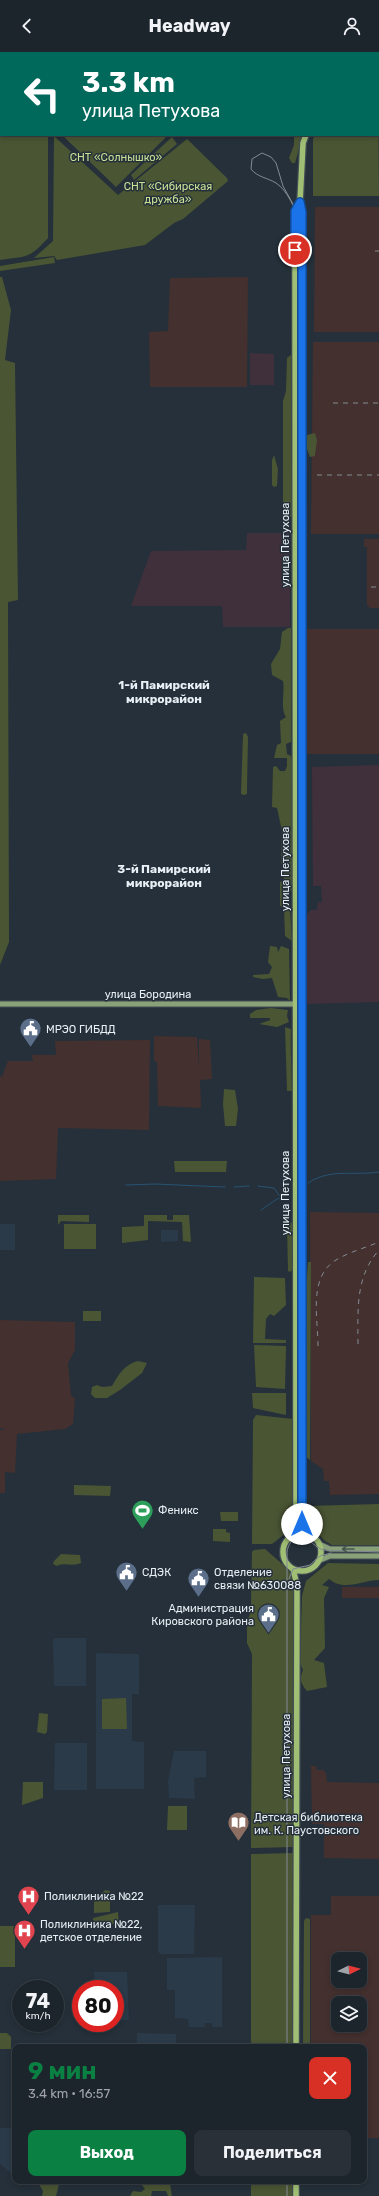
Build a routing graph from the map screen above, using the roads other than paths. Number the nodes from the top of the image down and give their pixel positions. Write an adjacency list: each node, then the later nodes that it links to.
1 (306, 136): 2 (highway, улица Петухова)
2 (300, 202): 3 (highway, улица Петухова); 4 (highway, улица Петухова)
3 (302, 479): 4 (highway); 6 (highway, улица Петухова)
4 (295, 480): 5 (highway, улица Петухова)
5 (295, 502): 6 (highway); 8 (highway, улица Петухова)
6 (302, 502): 9 (highway, улица Петухова)
7 (0, 1004): 8 (main road, улица Бородина)
8 (295, 1004): 10 (highway, улица Петухова)
9 (308, 1534): 10 (highway); 11 (highway)
10 (290, 1537): 15 (highway)
11 (318, 1544): 12 (main road, one-way to 11); 14 (highway)
12 (378, 1549): 13 (main road)
13 (378, 1556): 14 (main road)
14 (318, 1561): 16 (highway)
15 (293, 1569): 16 (highway); 17 (highway, улица Петухова)
16 (306, 1570): 17 (highway)
17 (297, 1585): 18 (highway, улица Петухова)
18 (296, 2044)
19 (296, 2184): 20 (highway)
20 (296, 2196)

